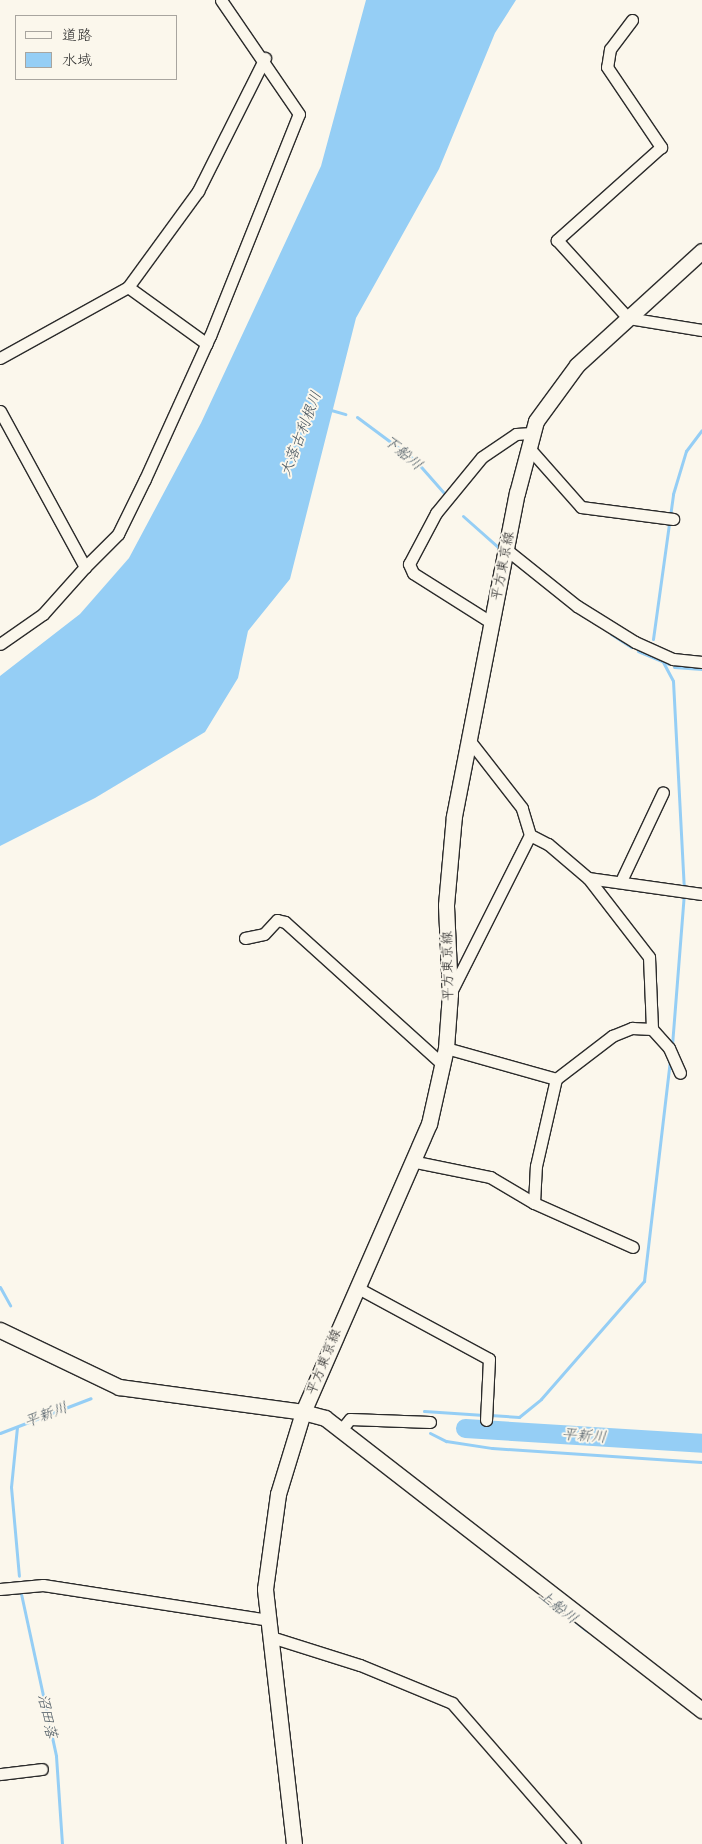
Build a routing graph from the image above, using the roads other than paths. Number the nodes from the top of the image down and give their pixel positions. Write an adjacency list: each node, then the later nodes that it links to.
1 (221, 0): 3 (street)
2 (632, 20): 6 (street)
3 (265, 58): 5 (street); 8 (street)
4 (702, 252): 6 (main road, 平方東京線)
5 (128, 287): 8 (street); 9 (street)
6 (628, 318): 7 (street); 11 (main road, 平方東京線)
7 (702, 330)
8 (207, 344): 14 (street)
9 (0, 358)
10 (0, 411): 14 (street)
11 (530, 440): 12 (street); 13 (main road, 平方東京線); 15 (street)
12 (673, 519)
13 (507, 550): 15 (main road, 平方東京線); 17 (street)
14 (85, 567): 16 (street)
15 (492, 624): 18 (main road, 平方東京線)
16 (0, 644)
17 (702, 662)
18 (469, 740): 20 (street); 25 (main road, 平方東京線)
19 (663, 792): 22 (street)
20 (530, 835): 21 (street); 25 (street)
21 (588, 878): 22 (street); 26 (street)
22 (621, 881): 23 (street)
23 (702, 894)
24 (245, 938): 28 (street)
25 (450, 994): 27 (main road, 平方東京線)
26 (652, 1029): 29 (street); 30 (street)
27 (446, 1048): 28 (main road, 平方東京線); 30 (street)
28 (442, 1064): 31 (main road, 平方東京線)
29 (680, 1074)
30 (556, 1079): 32 (street)
31 (416, 1162): 32 (street); 34 (main road, 平方東京線)
32 (534, 1203): 33 (street)
33 (633, 1247)
34 (356, 1287): 36 (main road, 平方東京線); 37 (street)
35 (0, 1330): 36 (main road, 平方東京線)
36 (303, 1412): 39 (main road); 41 (main road)
37 (486, 1420)
38 (430, 1422): 39 (street)
39 (341, 1430): 43 (main road)
40 (0, 1590): 41 (street)
41 (268, 1620): 42 (main road)
42 (270, 1638): 46 (main road); 47 (street)
43 (702, 1710)
44 (42, 1769): 45 (street)
45 (0, 1774)
46 (294, 1844)
47 (575, 1844)

